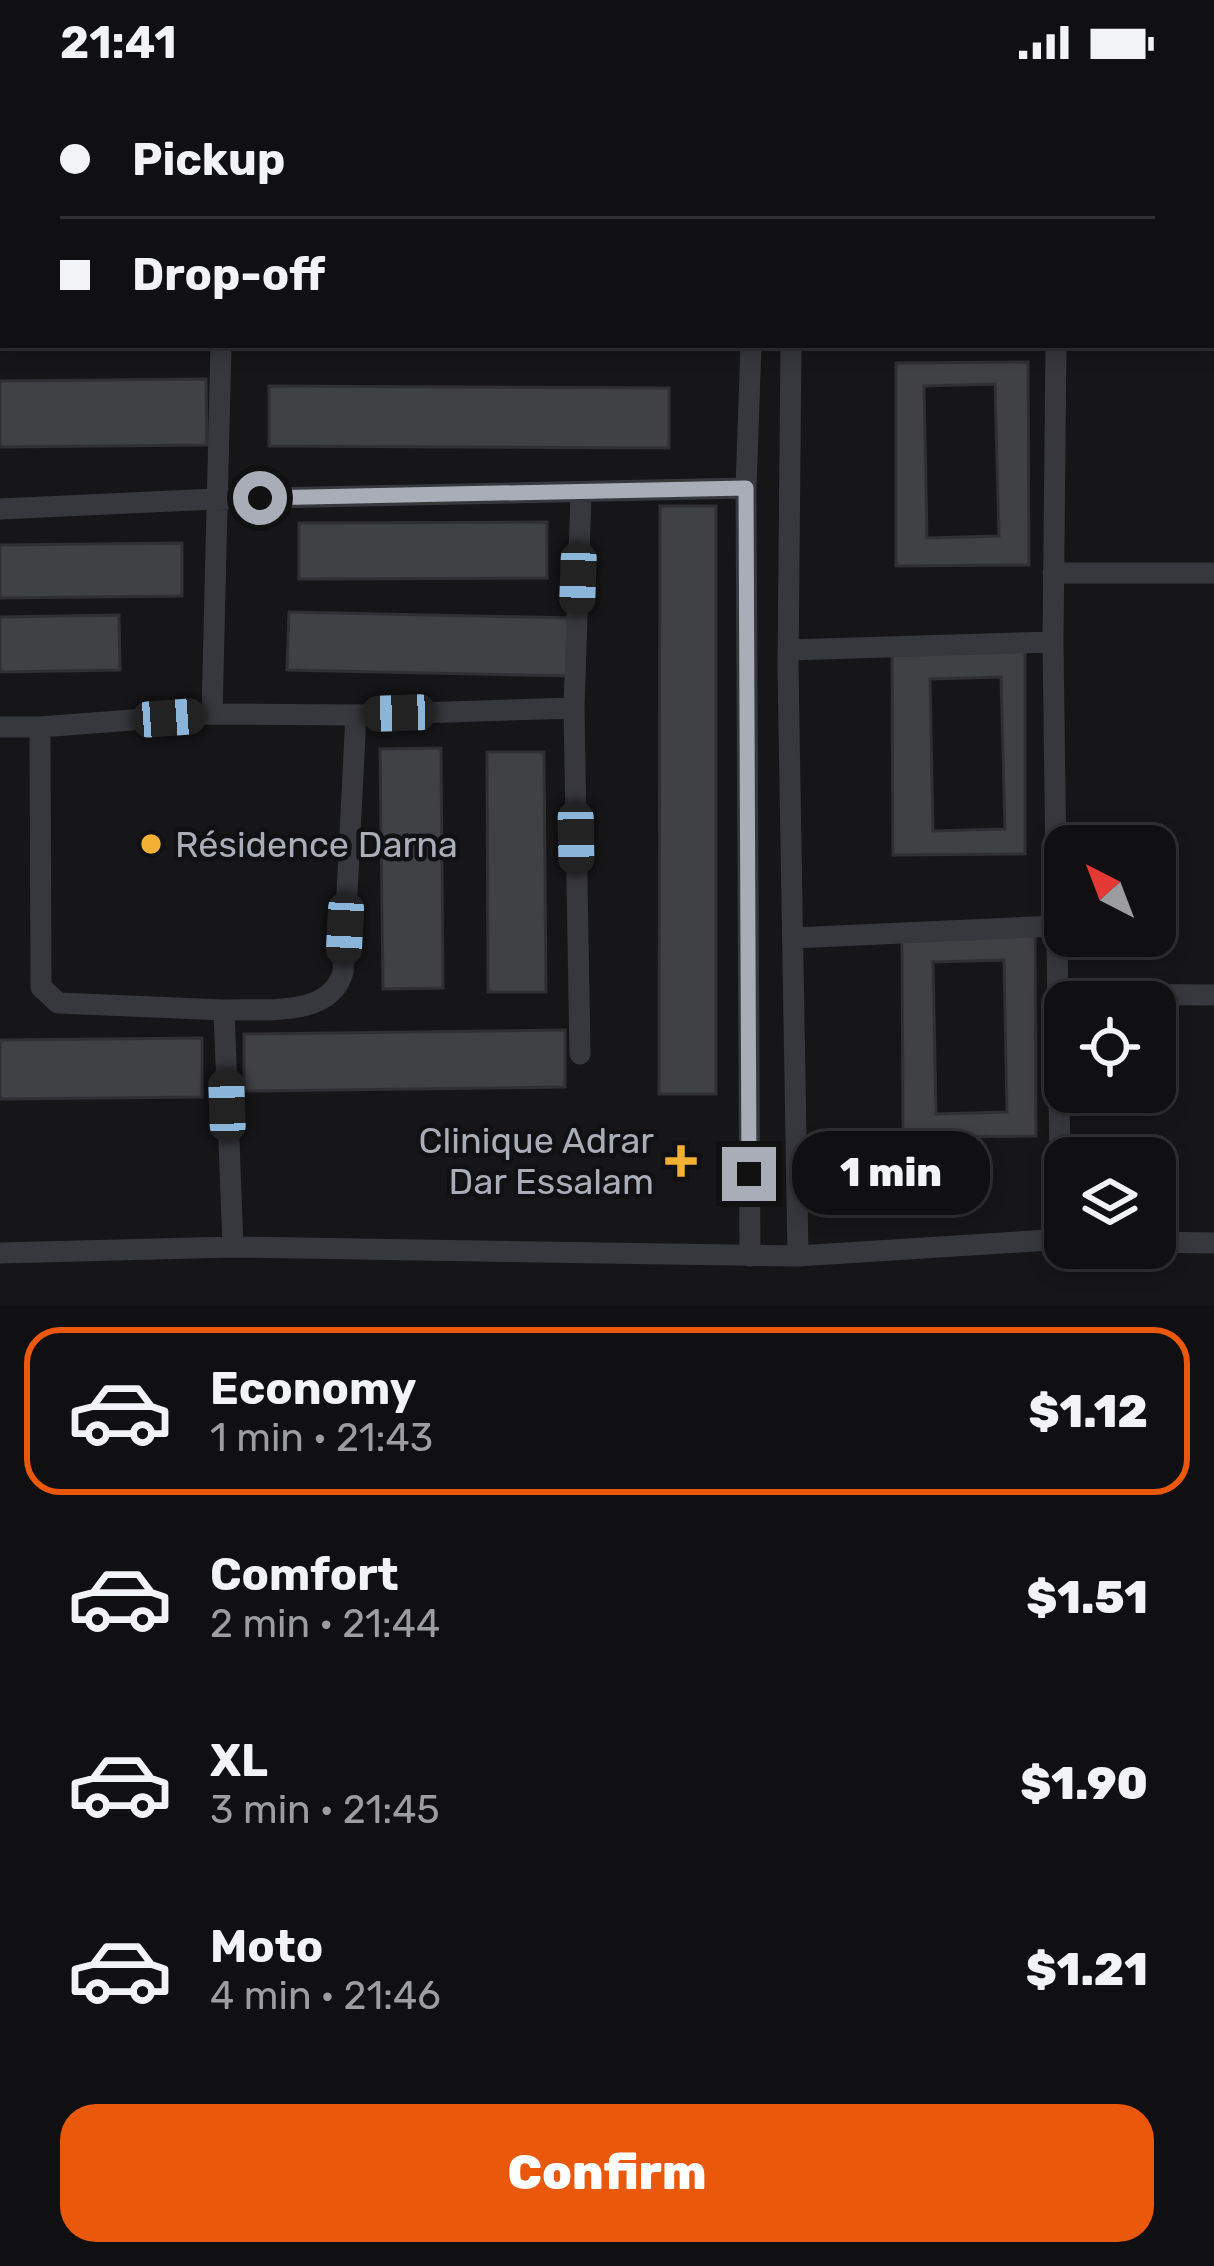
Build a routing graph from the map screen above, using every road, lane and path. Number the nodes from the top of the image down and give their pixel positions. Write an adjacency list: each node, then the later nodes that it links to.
1 (221, 348): 7 (street)
2 (752, 348): 5 (street)
3 (791, 348): 12 (street)
4 (1056, 348): 10 (street)
5 (746, 488): 6 (street); 30 (street)
6 (581, 494): 7 (street); 13 (street)
7 (214, 499): 8 (street); 14 (street)
8 (0, 509)
9 (1214, 573): 10 (street)
10 (1053, 574): 11 (street)
11 (1053, 641): 12 (street); 18 (street)
12 (788, 650): 20 (street)
13 (574, 708): 15 (street); 24 (street)
14 (212, 715): 15 (street); 17 (street)
15 (356, 715): 23 (street)
16 (0, 727): 17 (street)
17 (40, 728): 23 (street)
18 (1055, 825)
19 (1044, 927): 20 (street)
20 (793, 938): 31 (street)
21 (1176, 995): 22 (street)
22 (1214, 995)
23 (224, 1010): 28 (street)
24 (580, 1054)
25 (1044, 1240): 31 (street)
26 (1176, 1243): 27 (street)
27 (1214, 1244)
28 (233, 1247): 29 (street); 30 (street)
29 (0, 1253)
30 (750, 1256): 31 (street)
31 (798, 1256)

